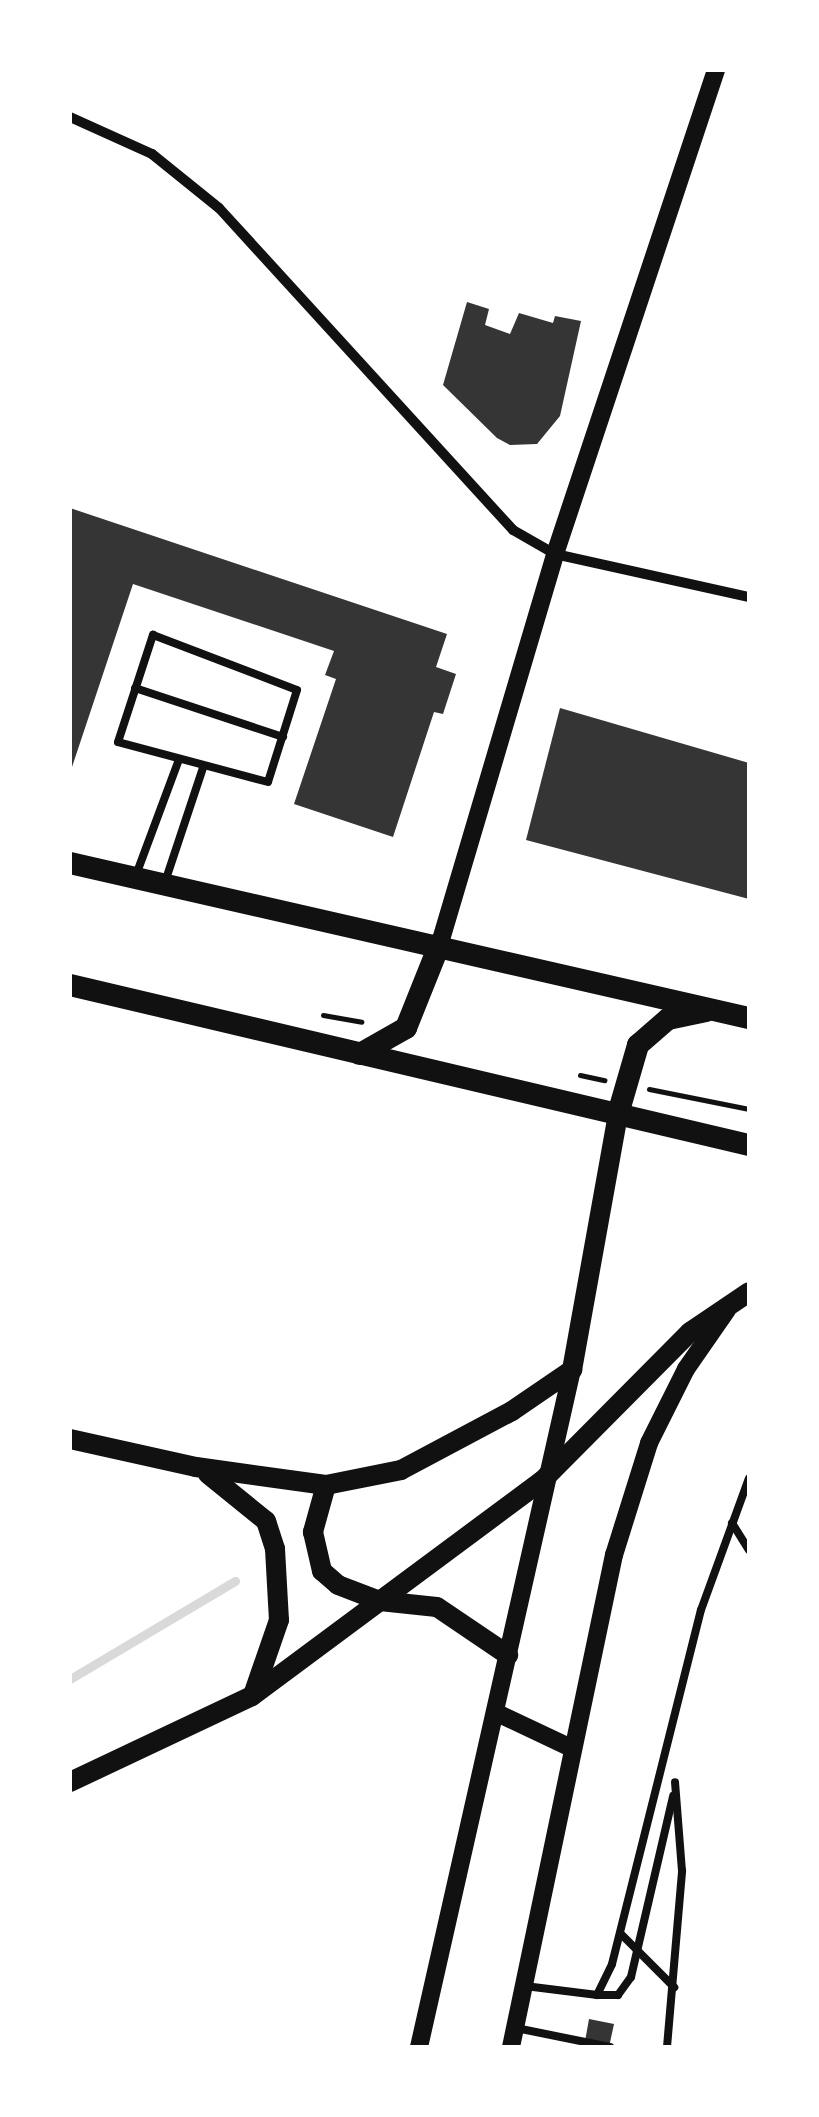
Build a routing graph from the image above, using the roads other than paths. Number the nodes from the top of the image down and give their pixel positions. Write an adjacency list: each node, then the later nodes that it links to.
1 (716, 70): 3 (street)
2 (71, 120): 3 (street)
3 (555, 554): 4 (street); 12 (street)
4 (749, 597)
5 (135, 688): 6 (lane); 6 (lane); 7 (lane)
6 (283, 737): 8 (lane)
7 (178, 762): 8 (lane); 10 (lane)
8 (203, 768): 11 (lane)
9 (70, 863): 10 (main road)
10 (136, 876): 11 (main road)
11 (165, 882): 12 (main road)
12 (440, 943): 14 (main road); 16 (main road)
13 (70, 984): 16 (main road)
14 (713, 1010): 15 (main road); 17 (main road)
15 (749, 1018)
16 (360, 1054): 17 (main road)
17 (618, 1114): 18 (main road); 21 (main road)
18 (749, 1145)
19 (749, 1292): 20 (main road)
20 (730, 1306): 25 (main road); 33 (street)
21 (572, 1370): 25 (street); 26 (main road)
22 (70, 1440): 23 (main road)
23 (196, 1467): 26 (main road); 31 (main road)
24 (749, 1478): 27 (lane)
25 (542, 1481): 29 (main road); 30 (street)
26 (326, 1485): 29 (main road)
27 (732, 1523): 28 (lane); 34 (lane)
28 (749, 1550)
29 (380, 1601): 30 (main road); 31 (main road)
30 (508, 1656): 32 (street)
31 (252, 1696): 35 (main road)
32 (494, 1712): 33 (street); 43 (street)
33 (570, 1748): 39 (street)
34 (658, 1781): 36 (lane); 37 (lane)
35 (70, 1782)
36 (675, 1782): 38 (lane); 40 (lane)
37 (622, 1935): 38 (lane); 41 (lane)
38 (638, 1948): 40 (lane); 41 (lane)
39 (524, 1986): 41 (lane); 42 (street)
40 (674, 1988): 45 (lane)
41 (597, 1995)
42 (514, 2042): 44 (lane)
43 (420, 2047)
44 (610, 2047)
45 (668, 2047)

